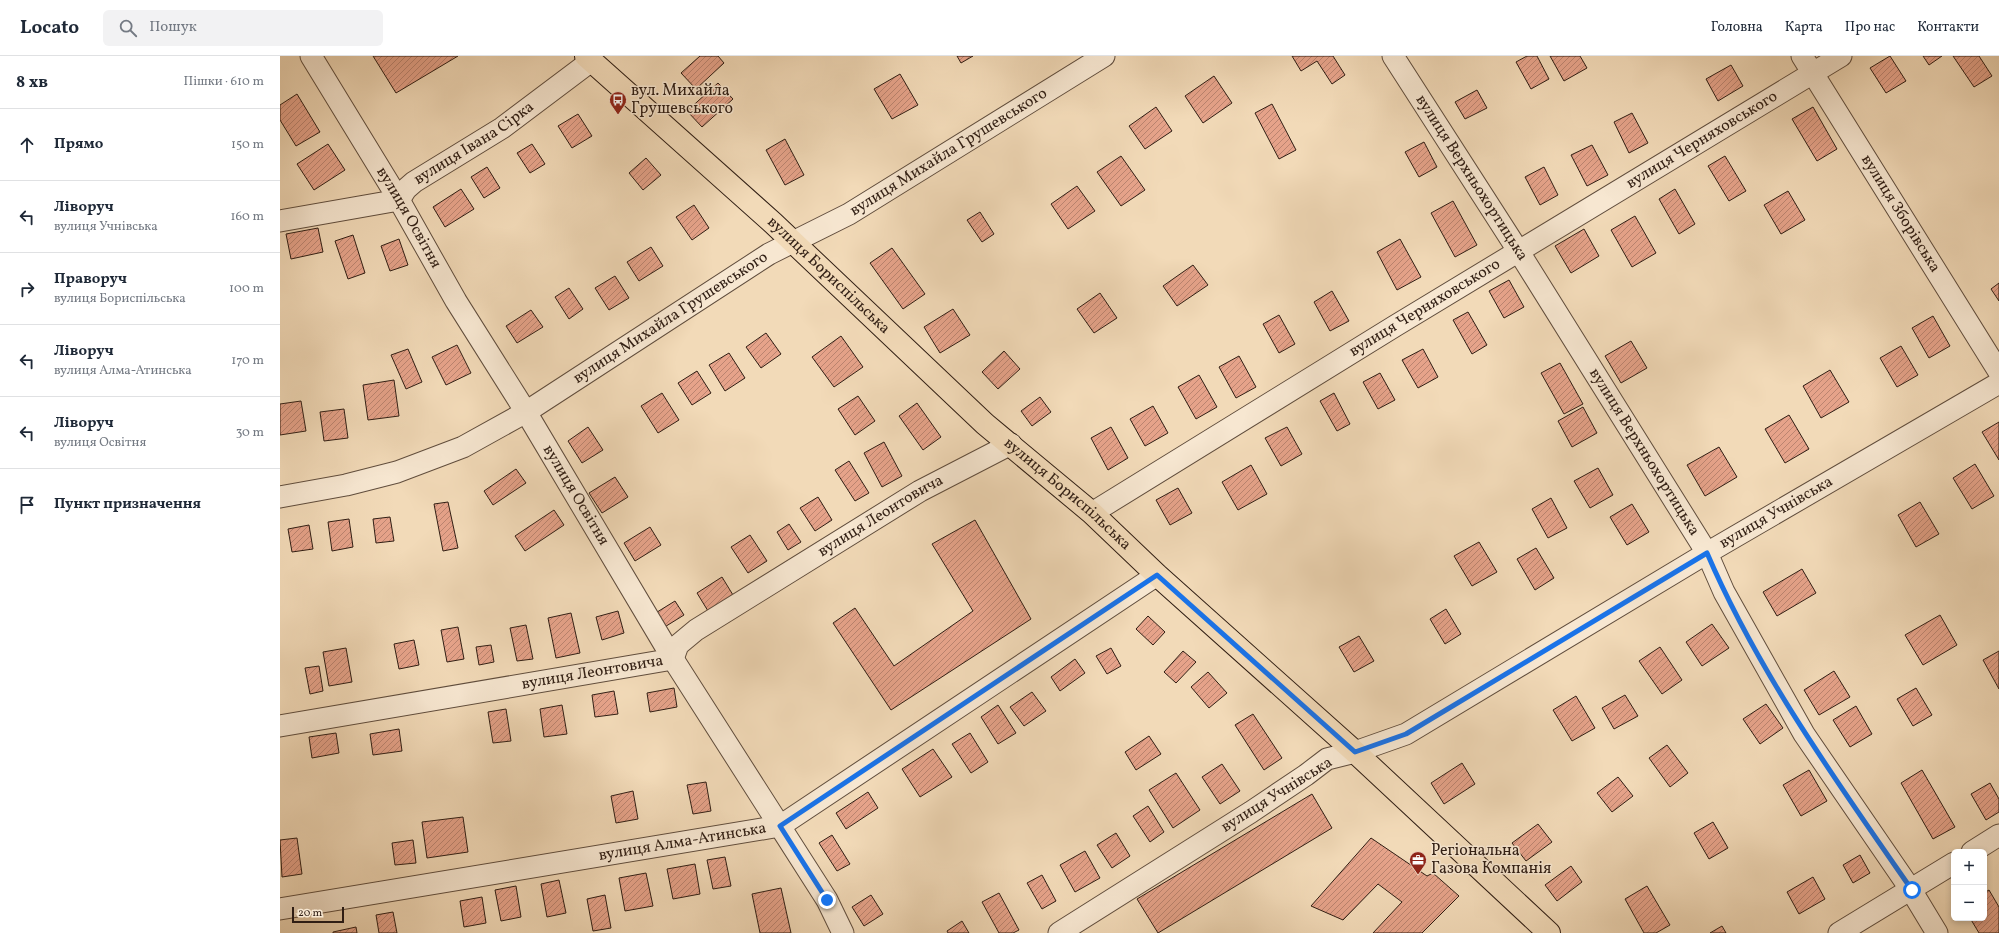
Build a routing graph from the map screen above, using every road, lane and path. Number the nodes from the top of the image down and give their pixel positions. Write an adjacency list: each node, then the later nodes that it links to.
1 (311, 56): 8 (street, вулиця Освітня)
2 (1104, 56): 10 (street, вулиця Михайла Грушевського)
3 (1393, 56): 11 (street, вулиця Верхньохортицька)
4 (1802, 56): 7 (street, вулиця Зборівська)
5 (1841, 56): 7 (street, вулиця Черняховського)
6 (588, 59): 8 (street, вулиця Івана Сірка); 10 (main road, вулиця Бориспільська)
7 (1812, 74): 11 (street, вулиця Черняховського); 12 (street, вулиця Зборівська)
8 (399, 200): 9 (street); 14 (street, вулиця Освітня)
9 (280, 221)
10 (792, 243): 14 (street, вулиця Михайла Грушевського); 15 (main road, вулиця Бориспільська)
11 (1519, 252): 17 (street, вулиця Черняховського); 18 (street, вулиця Верхньохортицька)
12 (1999, 372)
13 (1999, 383): 18 (street, вулиця Учнівська)
14 (526, 412): 16 (street, вулиця Михайла Грушевського); 20 (street, вулиця Освітня)
15 (1011, 444): 17 (main road, вулиця Бориспільська); 20 (street, вулиця Леонтовича)
16 (280, 497)
17 (1092, 513): 19 (main road, вулиця Бориспільська)
18 (1707, 553): 22 (street, вулиця Учнівська); 27 (street, вулиця Верхньохортицька)
19 (1157, 575): 22 (main road, вулиця Бориспільська); 23 (street, вулиця Алма-Атинська)
20 (673, 659): 21 (street, вулиця Леонтовича); 23 (street, вулиця Освітня)
21 (280, 726)
22 (1355, 752): 30 (street, вулиця Учнівська); 31 (main road, вулиця Бориспільська)
23 (780, 826): 28 (street, вулиця Алма-Атинська); 29 (street, вулиця Освітня)
24 (1999, 836): 25 (street)
25 (1977, 849)
26 (1951, 865): 27 (street)
27 (1912, 890): 32 (street); 33 (street, вулиця Верхньохортицька)
28 (280, 909)
29 (843, 933)
30 (1059, 933)
31 (1549, 933)
32 (1839, 933)
33 (1937, 933)

